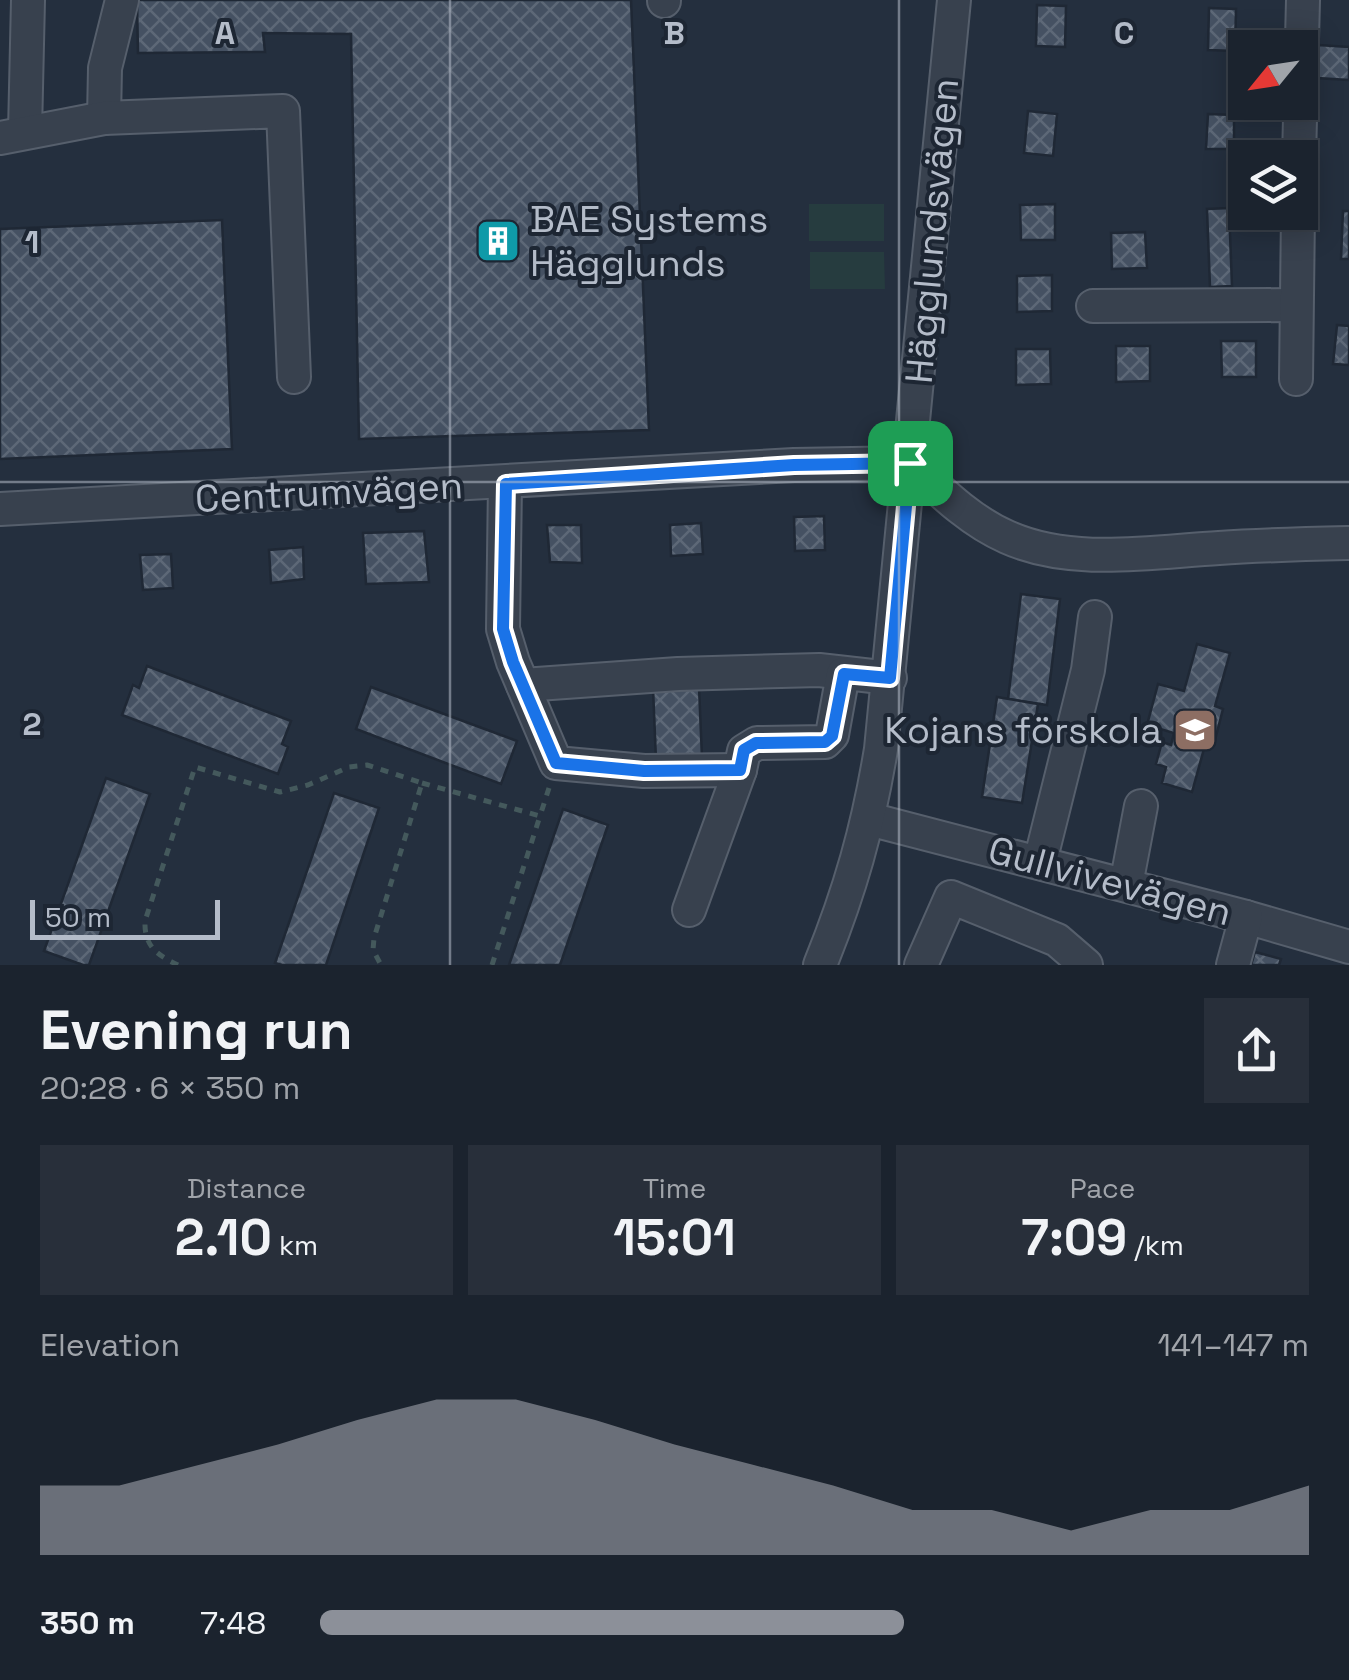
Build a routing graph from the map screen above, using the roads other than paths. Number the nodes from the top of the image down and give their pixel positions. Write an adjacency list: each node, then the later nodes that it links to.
1 (28, 0): 6 (street)
2 (122, 0): 5 (street)
3 (954, 0): 13 (street, Hägglundsvägen)
4 (1303, 0): 7 (street)
5 (104, 118): 6 (street); 11 (street)
6 (12, 135)
7 (1299, 140)
8 (1298, 230): 9 (street)
9 (1296, 305): 10 (street); 12 (street)
10 (1093, 306)
11 (294, 377)
12 (1296, 380)
13 (910, 463): 14 (street, Centrumvägen); 16 (street); 19 (street, Hägglundsvägen)
14 (506, 484): 15 (street, Centrumvägen); 20 (street)
15 (0, 509)
16 (1349, 543)
17 (1095, 617): 25 (street)
18 (844, 674): 19 (street); 20 (street); 21 (street)
19 (890, 678): 23 (street, Hägglundsvägen)
20 (523, 685): 21 (street)
21 (740, 770): 28 (street)
22 (1141, 806): 26 (street)
23 (869, 819): 24 (street, Gullvivevägen); 32 (street, Hägglundsvägen)
24 (965, 843): 25 (street, Gullvivevägen); 27 (street)
25 (1040, 862): 26 (street, Gullvivevägen)
26 (1126, 885): 29 (street, Gullvivevägen)
27 (951, 897): 33 (street); 34 (street)
28 (689, 910)
29 (1246, 917): 31 (street, Gullvivevägen); 35 (street)
30 (1349, 948): 31 (street, Gullvivevägen)
31 (1310, 951)
32 (820, 965)
33 (921, 965)
34 (1086, 965)
35 (1233, 965)

